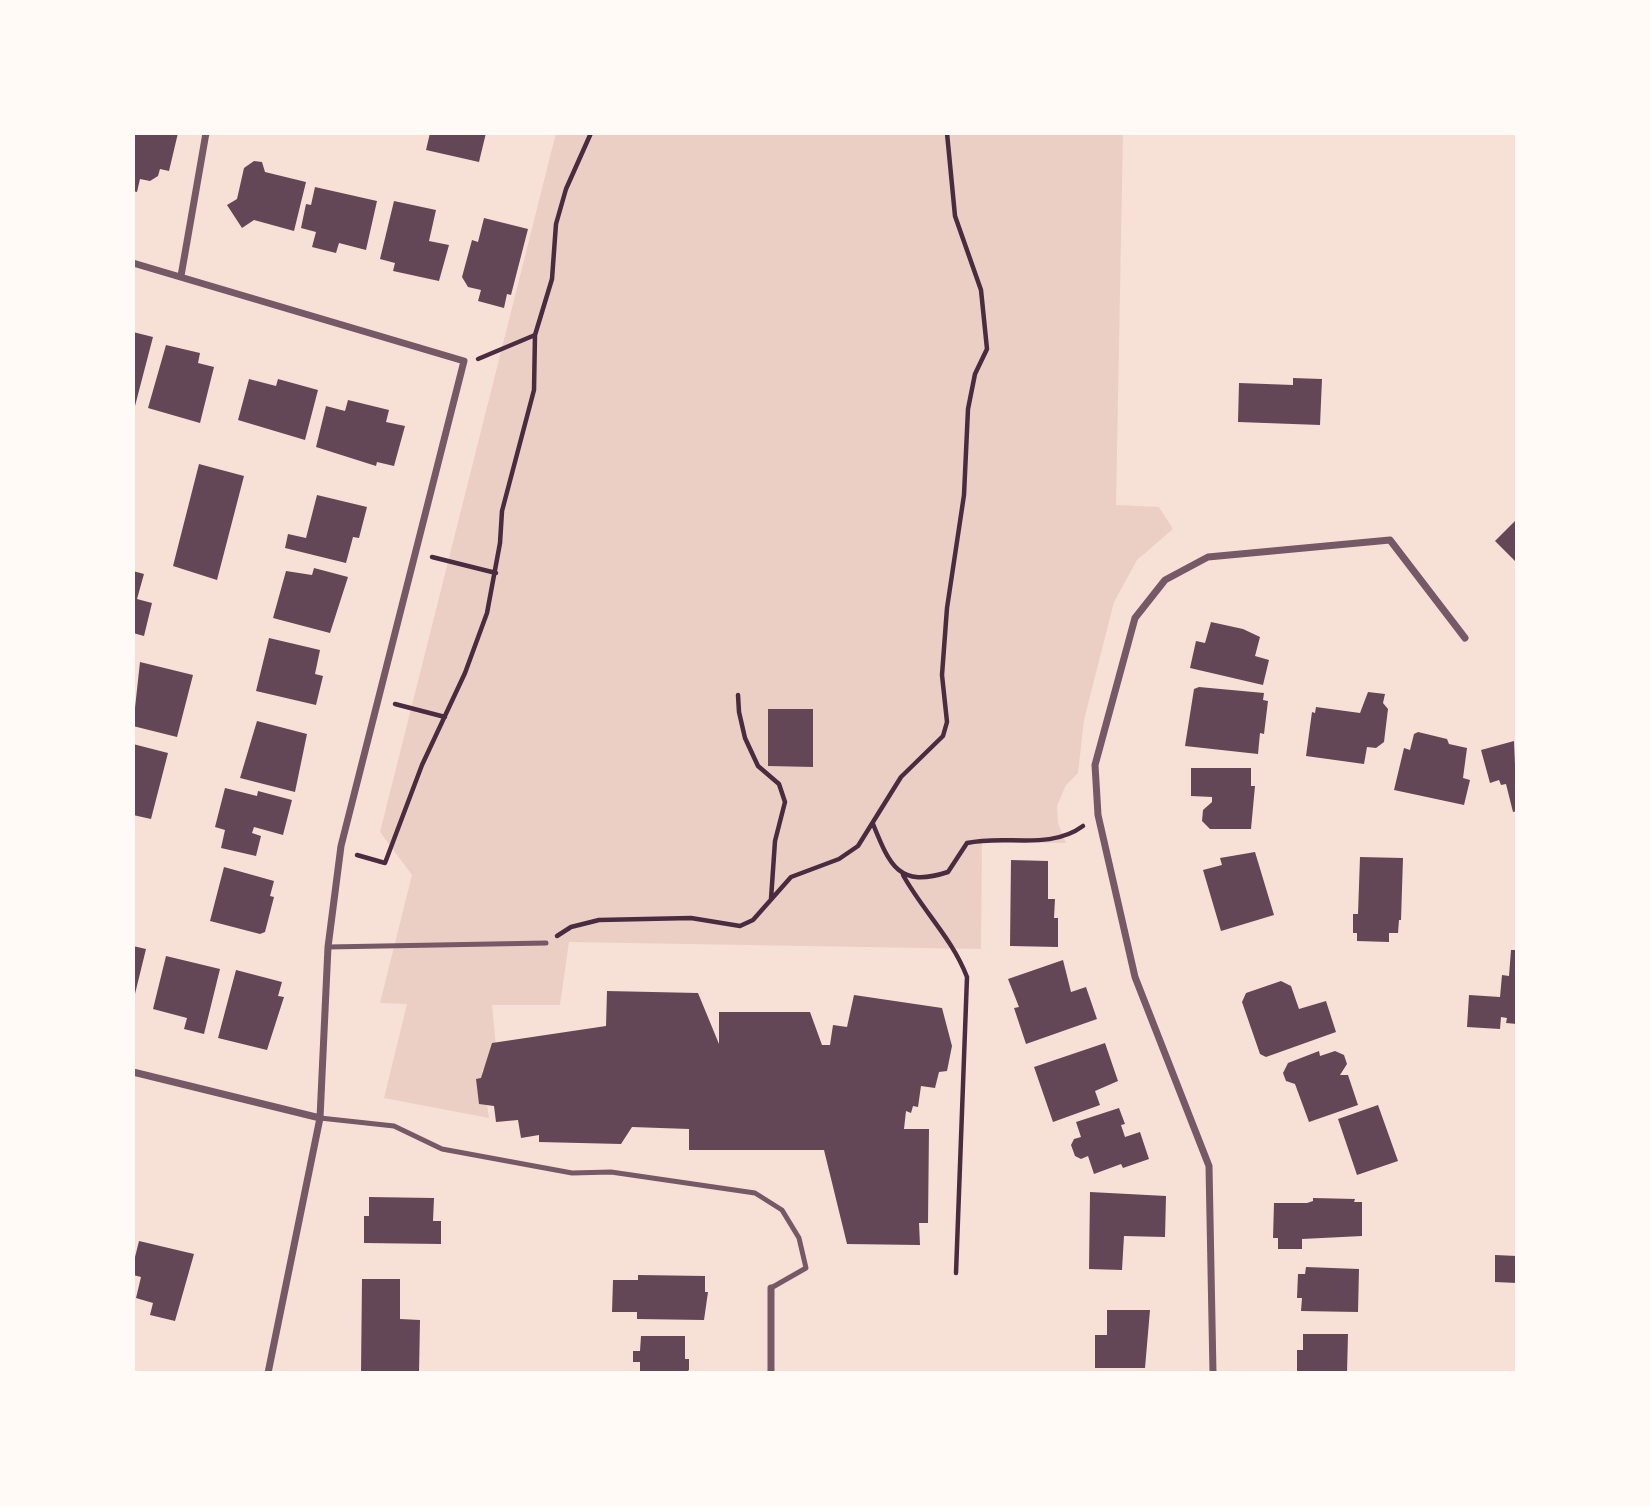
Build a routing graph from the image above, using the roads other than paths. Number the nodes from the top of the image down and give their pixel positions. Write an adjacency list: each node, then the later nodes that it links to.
1 (205, 133): 3 (street)
2 (133, 262): 3 (street)
3 (181, 276): 6 (street)
4 (1465, 638): 12 (street)
5 (546, 943): 6 (lane)
6 (328, 947): 8 (street)
7 (133, 1073): 8 (street)
8 (320, 1118): 9 (lane); 10 (street)
9 (771, 1288): 11 (street)
10 (268, 1373)
11 (771, 1373)
12 (1213, 1373)

